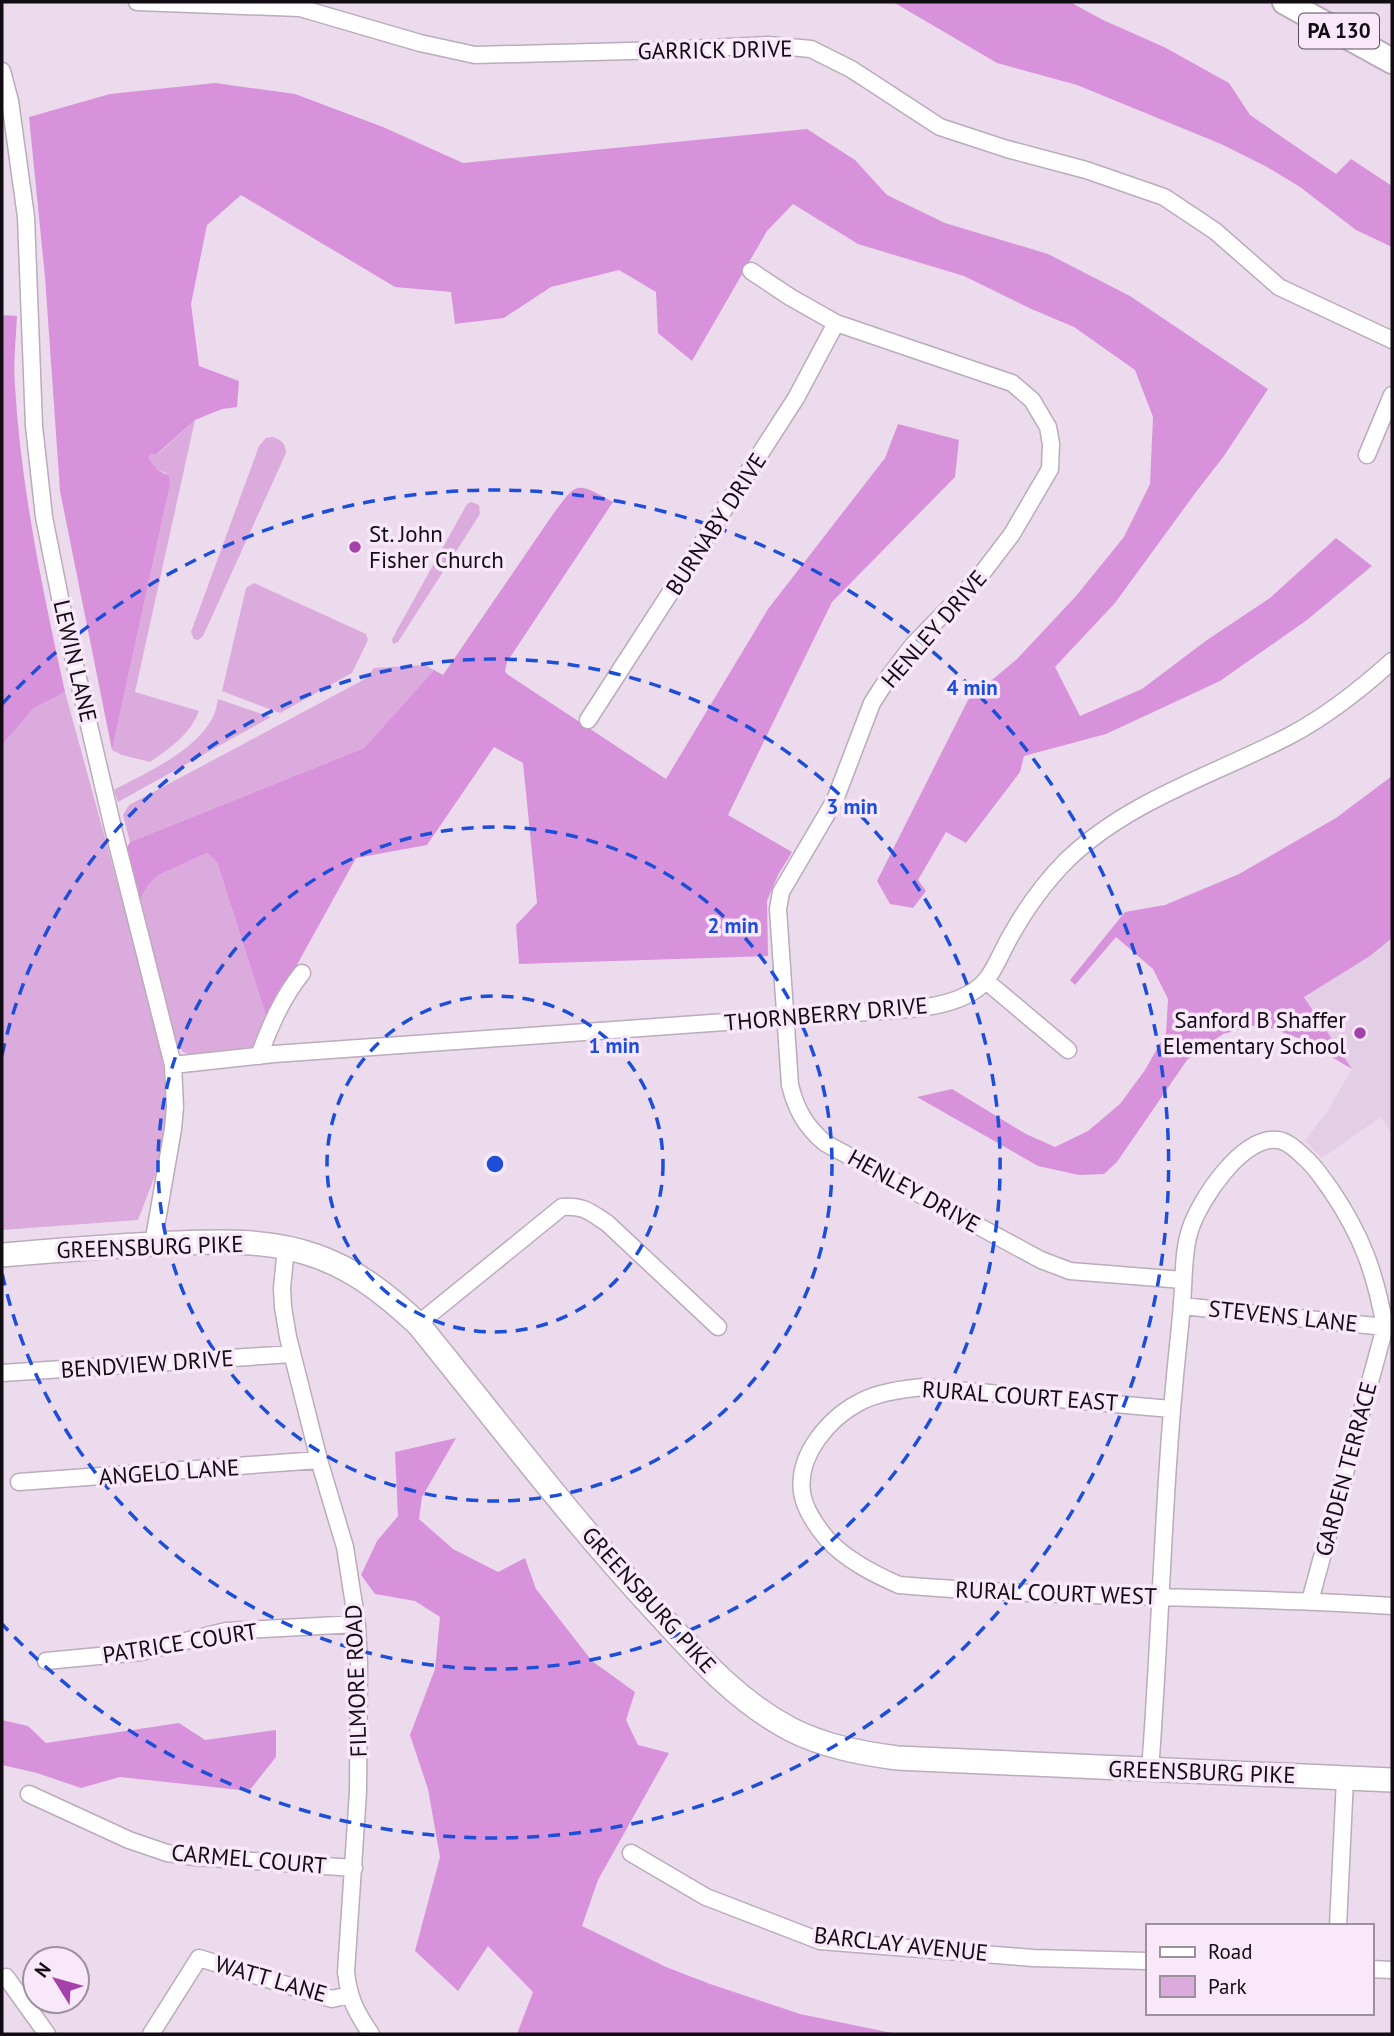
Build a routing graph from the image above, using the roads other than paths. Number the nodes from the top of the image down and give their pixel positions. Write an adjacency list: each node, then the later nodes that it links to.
1 (137, 2): 7 (street, GARRICK DRIVE)
2 (1285, 2): 3 (main road, PA 130)
3 (1392, 61)
4 (2, 71): 17 (street, LEWIN LANE)
5 (751, 271): 6 (street, HENLEY DRIVE)
6 (836, 323): 11 (street, BURNABY DRIVE); 14 (street, HENLEY DRIVE)
7 (1392, 340)
8 (1392, 395): 9 (street)
9 (1367, 455)
10 (1392, 660): 13 (street, THORNBERRY DRIVE)
11 (588, 720)
12 (302, 973): 16 (street)
13 (986, 981): 14 (street, THORNBERRY DRIVE); 15 (street)
14 (785, 1017): 16 (street, THORNBERRY DRIVE); 21 (street, HENLEY DRIVE)
15 (1068, 1050)
16 (260, 1056): 17 (street, THORNBERRY DRIVE)
17 (173, 1065): 18 (street, LEWIN LANE)
18 (153, 1244): 19 (street, GREENSBURG PIKE); 20 (street, GREENSBURG PIKE)
19 (286, 1247): 23 (street, GREENSBURG PIKE); 26 (street, FILMORE ROAD)
20 (2, 1255)
21 (1184, 1280): 22 (street, GARDEN TERRACE); 24 (street, GARDEN TERRACE)
22 (1182, 1306): 24 (street, STEVENS LANE); 28 (street, GARDEN TERRACE)
23 (418, 1324): 25 (street); 37 (street, GREENSBURG PIKE)
24 (1385, 1326): 33 (street, GARDEN TERRACE)
25 (718, 1327)
26 (292, 1354): 27 (street, BENDVIEW DRIVE); 29 (street, FILMORE ROAD)
27 (2, 1373)
28 (1171, 1409): 31 (street, RURAL COURT EAST); 32 (street, GARDEN TERRACE)
29 (319, 1460): 30 (street, ANGELO LANE); 35 (street, FILMORE ROAD)
30 (19, 1482)
31 (821, 1531): 32 (street, RURAL COURT WEST)
32 (1159, 1598): 33 (street, RURAL COURT WEST); 37 (street)
33 (1310, 1601): 34 (street, RURAL COURT WEST)
34 (1392, 1606)
35 (357, 1624): 36 (street, PATRICE COURT); 42 (street, FILMORE ROAD)
36 (46, 1661)
37 (1150, 1770): 38 (street, GREENSBURG PIKE)
38 (1345, 1779): 39 (street, GREENSBURG PIKE); 43 (street)
39 (1392, 1780)
40 (29, 1794): 42 (street, CARMEL COURT)
41 (631, 1853): 44 (street, BARCLAY AVENUE)
42 (354, 1868): 48 (street, FILMORE ROAD)
43 (1338, 1924)
44 (1146, 1961)
45 (1373, 1969): 46 (street)
46 (1392, 1970)
47 (6, 1977): 49 (street)
48 (349, 1994): 50 (street, WATT LANE); 51 (street, FILMORE ROAD)
49 (47, 2034)
50 (151, 2034)
51 (371, 2034)

